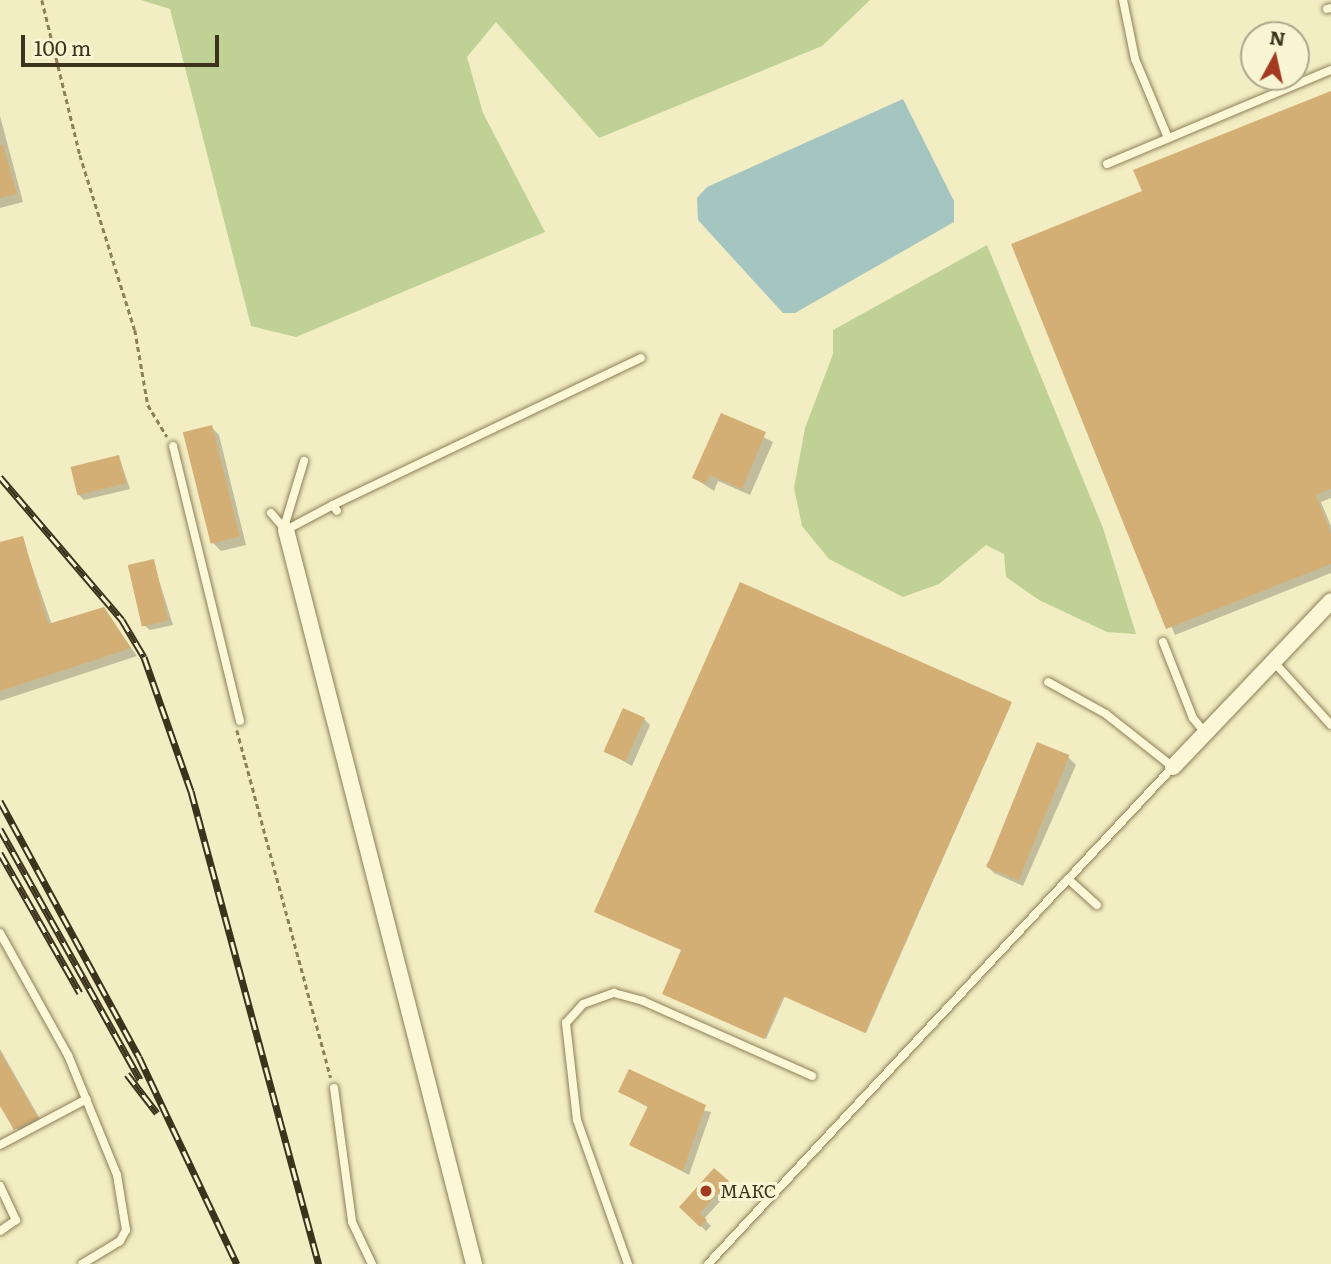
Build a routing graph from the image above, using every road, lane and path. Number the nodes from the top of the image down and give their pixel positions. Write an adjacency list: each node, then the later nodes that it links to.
1 (42, 0): 7 (path)
2 (1124, 0): 4 (lane)
3 (1331, 69): 4 (lane)
4 (1168, 138): 5 (lane)
5 (1107, 164)
6 (641, 358): 10 (lane)
7 (173, 446): 15 (lane)
8 (304, 461): 10 (lane)
9 (271, 513): 10 (lane)
10 (286, 527): 30 (street)
11 (1331, 601): 13 (street)
12 (1163, 642): 17 (lane)
13 (1273, 662): 16 (lane); 17 (street)
14 (1048, 682): 18 (lane)
15 (240, 720): 23 (path)
16 (1331, 725)
17 (1205, 733): 18 (street)
18 (1173, 767): 19 (lane)
19 (1068, 879): 20 (lane); 32 (lane)
20 (1097, 905)
21 (0, 933): 24 (lane)
22 (811, 1076): 31 (lane)
23 (334, 1088): 29 (lane)
24 (87, 1099): 25 (lane); 28 (lane)
25 (0, 1145)
26 (0, 1186): 27 (lane)
27 (0, 1231)
28 (82, 1264)
29 (372, 1264)
30 (474, 1264)
31 (628, 1264)
32 (708, 1264)

